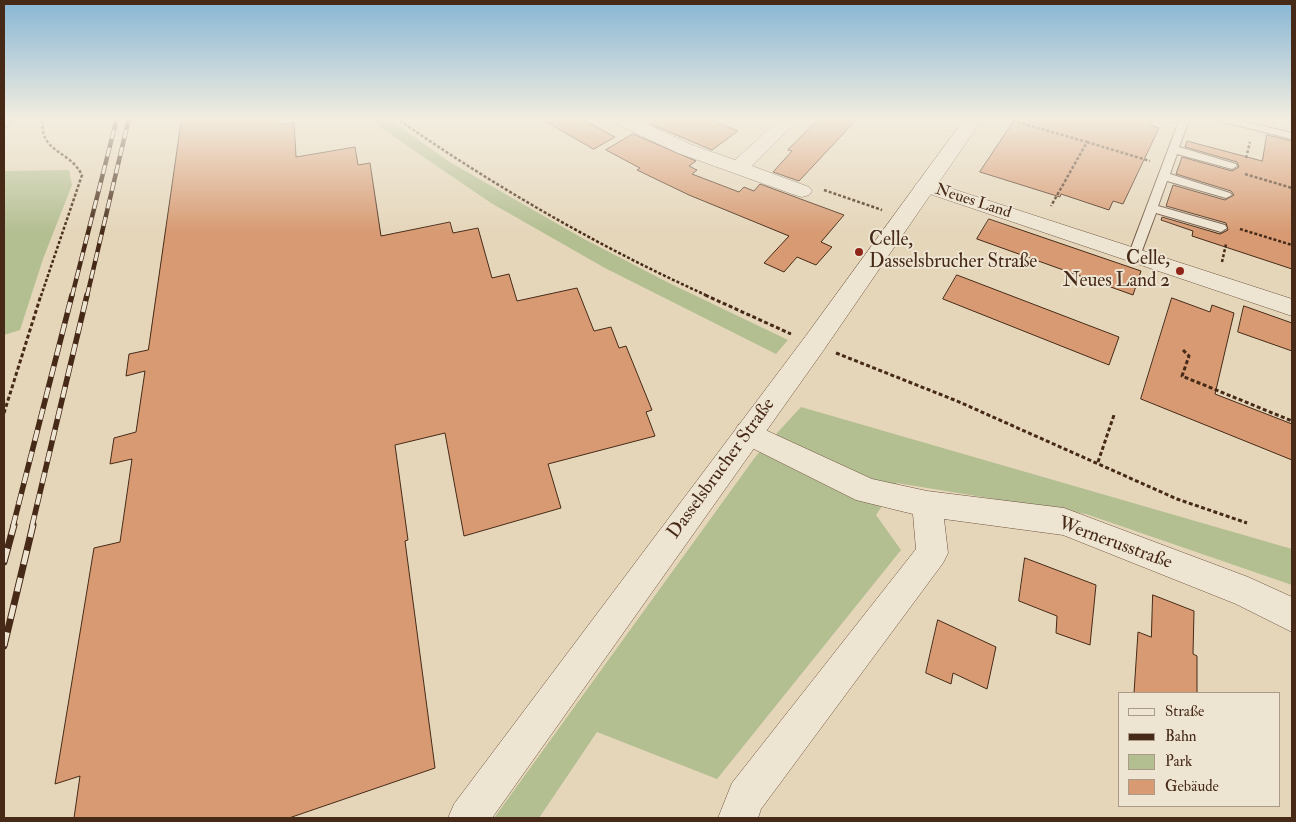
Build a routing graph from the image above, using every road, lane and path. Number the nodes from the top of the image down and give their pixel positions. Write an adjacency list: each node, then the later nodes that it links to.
1 (67, 156): 27 (path)
2 (706, 156): 11 (street)
3 (750, 156): 11 (street)
4 (946, 156): 14 (street, Dasselsbrucher Straße)
5 (1079, 156): 18 (path)
6 (1135, 156): 9 (path)
7 (1170, 156): 13 (lane)
8 (1199, 156): 10 (lane)
9 (1144, 159)
10 (1232, 166)
11 (738, 168): 16 (street)
12 (1243, 174): 15 (path)
13 (1163, 176): 17 (lane); 19 (lane)
14 (925, 186): 20 (street, Dasselsbrucher Straße); 24 (street, Neues Land)
15 (1292, 188)
16 (802, 191): 20 (path)
17 (1226, 195)
18 (1051, 205)
19 (1152, 208): 21 (lane); 24 (lane)
20 (903, 217): 30 (street, Dasselsbrucher Straße)
21 (1221, 228)
22 (1239, 229): 23 (path)
23 (1292, 245)
24 (1134, 256): 25 (street, Neues Land)
25 (1292, 308)
26 (1183, 350): 29 (path)
27 (4, 413)
28 (1114, 414): 31 (path)
29 (1292, 421)
30 (748, 433): 32 (street, Wernerusstraße); 34 (street, Dasselsbrucher Straße)
31 (1098, 462)
32 (927, 504): 33 (street, Wernerusstraße); 35 (street)
33 (1292, 616)
34 (468, 818)
35 (738, 818)

